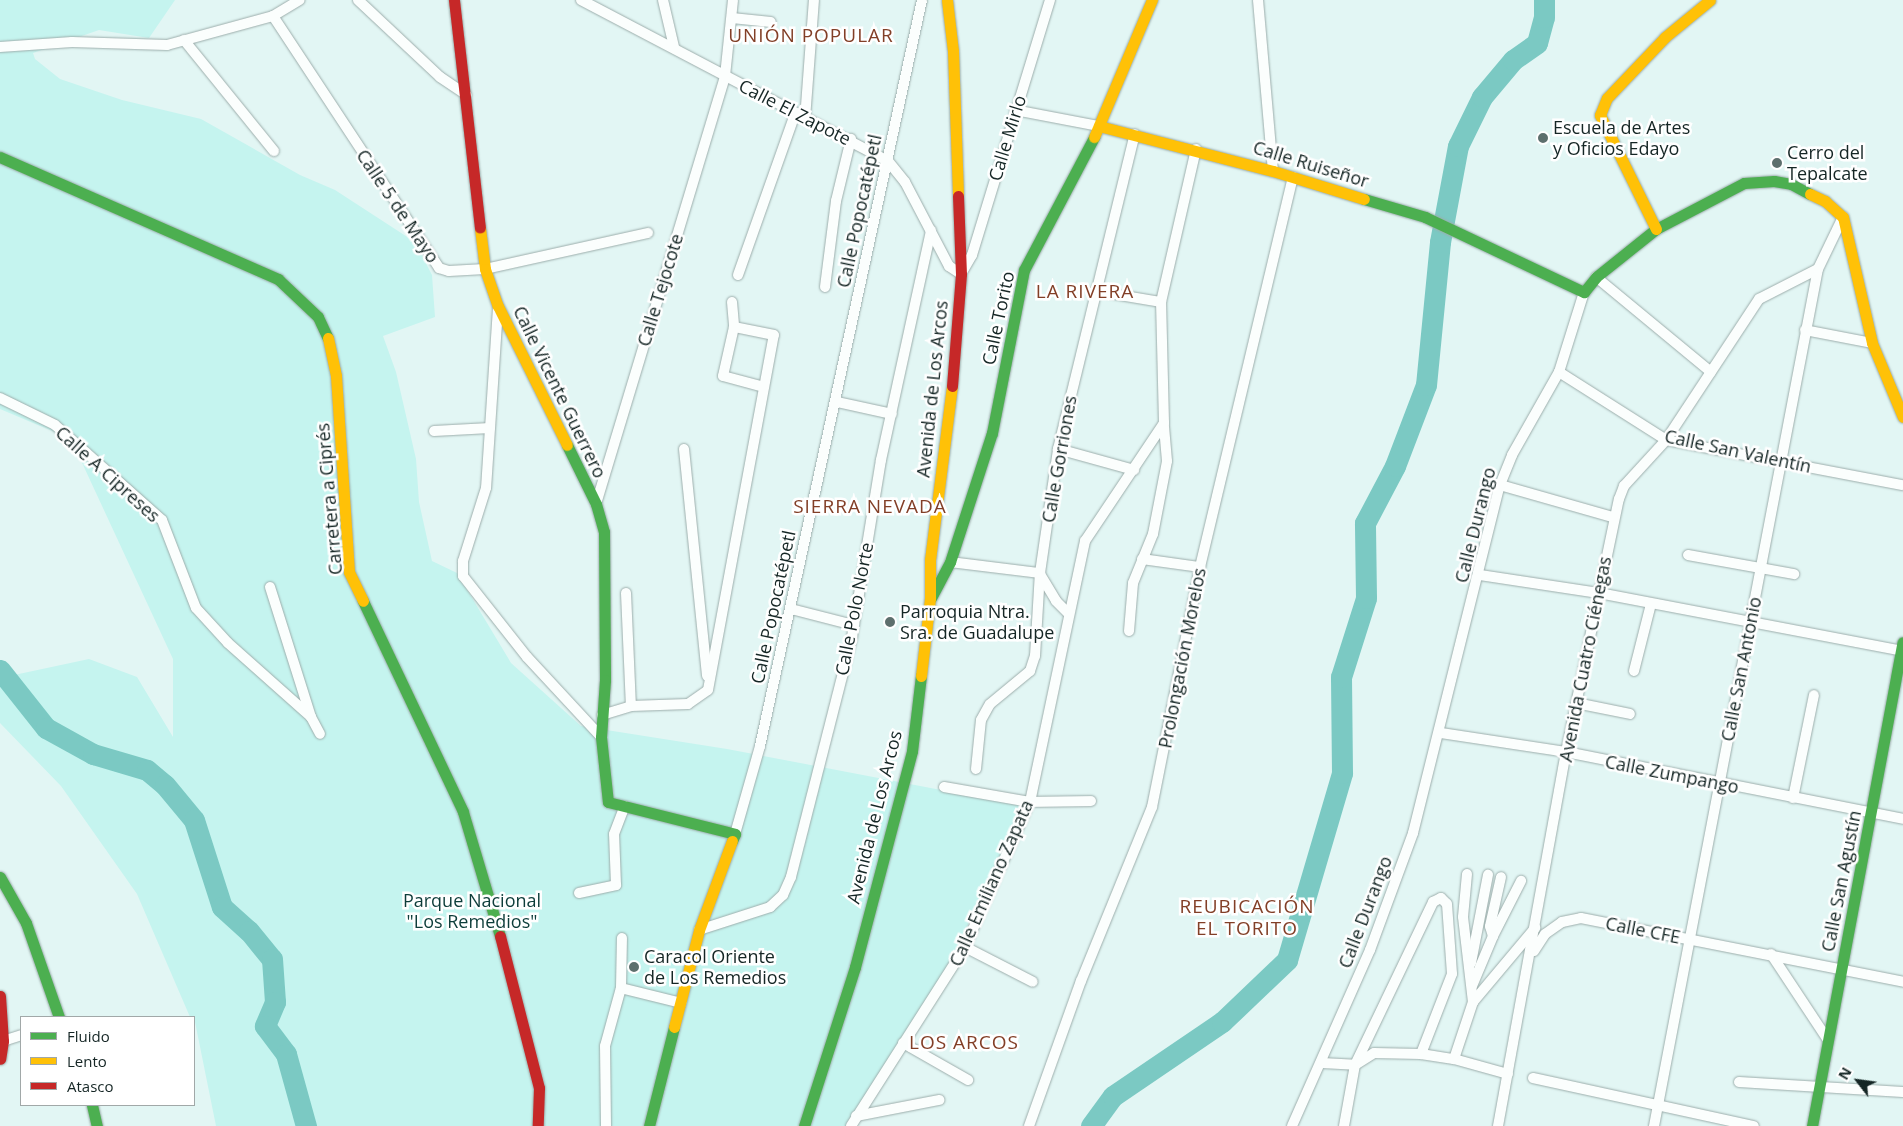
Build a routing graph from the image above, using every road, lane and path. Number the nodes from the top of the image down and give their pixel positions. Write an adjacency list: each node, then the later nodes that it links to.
1 (300, 0): 14 (street)
2 (358, 0): 21 (street)
3 (454, 0): 21 (main road, Calle Vicente Guerrero)
4 (581, 0): 19 (street, Calle El Zapote)
5 (663, 0): 19 (street)
6 (733, 0): 15 (street, Calle Tejocote)
7 (814, 0): 23 (street)
8 (922, 0): 30 (street, Calle Popocatépetl)
9 (947, 0): 39 (main road, Avenida de Los Arcos)
10 (1050, 0): 22 (street, Calle Mirlo)
11 (1152, 0): 24 (main road, Calle Torito)
12 (1258, 0): 31 (street)
13 (1710, 0): 34 (main road)
14 (272, 16): 17 (street); 37 (street, Calle 5 de Mayo)
15 (732, 18): 16 (street); 20 (street, Calle Tejocote)
16 (770, 22)
17 (184, 40): 18 (street); 28 (street)
18 (0, 47)
19 (674, 48): 20 (street, Calle El Zapote)
20 (725, 76): 23 (street, Calle El Zapote); 68 (street, Calle Tejocote)
21 (466, 95): 37 (main road, Calle Vicente Guerrero)
22 (1015, 110): 24 (street, Calle Ruiseñor); 39 (street, Calle Mirlo)
23 (800, 117): 26 (street, Calle El Zapote); 40 (street)
24 (1099, 126): 25 (main road, Calle Ruiseñor); 72 (main road, Calle Torito)
25 (1135, 134): 27 (main road, Calle Ruiseñor); 43 (street, Calle Gorriones)
26 (851, 140): 30 (street, Calle El Zapote); 42 (street)
27 (1196, 150): 31 (main road, Calle Ruiseñor); 46 (street)
28 (274, 151)
29 (0, 156): 155 (main road, Carretera a Ciprés)
30 (888, 161): 35 (street, Calle El Zapote); 55 (street, Calle Popocatépetl)
31 (1273, 171): 32 (main road, Calle Ruiseñor)
32 (1293, 177): 44 (main road, Calle Ruiseñor); 73 (street, Prolongación Morelos)
33 (1843, 218): 34 (main road, Calle Durango); 38 (street, Calle San Antonio); 50 (main road)
34 (1656, 229): 41 (main road, Calle Durango)
35 (931, 230): 39 (street, Calle El Zapote); 56 (street, Calle Polo Norte)
36 (648, 234): 37 (street, Calle 5 de Mayo)
37 (485, 269): 47 (main road, Calle Vicente Guerrero)
38 (1818, 269): 49 (street, Calle San Antonio); 52 (street, Avenida Cuatro Ciénegas)
39 (961, 274): 81 (main road, Avenida de Los Arcos)
40 (738, 275)
41 (1596, 277): 44 (main road, Calle Durango); 52 (street)
42 (824, 287)
43 (1095, 291): 46 (street); 63 (street, Calle Gorriones)
44 (1584, 292): 51 (street, Calle Durango)
45 (732, 302): 48 (street)
46 (1161, 302): 58 (street)
47 (498, 306): 59 (street); 68 (main road, Calle Vicente Guerrero)
48 (734, 327): 53 (street); 53 (street)
49 (1806, 330): 50 (street); 64 (street, Calle San Antonio)
50 (1872, 343): 57 (main road)
51 (1560, 372): 61 (street, Calle San Valentín); 66 (street, Calle Durango)
52 (1711, 372): 61 (street, Avenida Cuatro Ciénegas)
53 (764, 386): 90 (street)
54 (0, 398): 96 (street, Calle A Cipreses)
55 (836, 402): 56 (street); 83 (street, Calle Popocatépetl)
56 (892, 414): 86 (street, Calle Polo Norte)
57 (1903, 418)
58 (1164, 423): 65 (street, Calle Emiliano Zapata); 71 (street)
59 (490, 428): 60 (street); 99 (street)
60 (434, 431)
61 (1666, 440): 64 (street, Calle San Valentín); 69 (street, Avenida Cuatro Ciénegas)
62 (684, 449): 90 (street)
63 (1058, 449): 65 (street); 75 (street, Calle Gorriones)
64 (1780, 461): 67 (street, Calle San Valentín); 74 (street, Calle San Antonio)
65 (1134, 470): 84 (street, Calle Emiliano Zapata)
66 (1500, 485): 69 (street); 77 (street, Calle Durango)
67 (1903, 485)
68 (596, 504): 95 (main road, Calle Vicente Guerrero)
69 (1612, 517): 80 (street, Avenida Cuatro Ciénegas)
70 (1688, 556): 74 (street)
71 (1142, 559): 73 (street); 87 (street)
72 (950, 562): 75 (street); 81 (main road, Calle Torito)
73 (1200, 567): 161 (street, Prolongación Morelos)
74 (1760, 569): 76 (street); 85 (street, Calle San Antonio)
75 (1040, 573): 84 (street); 101 (street, Calle Gorriones)
76 (1794, 574)
77 (1480, 575): 80 (street); 97 (street, Calle Durango)
78 (270, 588): 96 (street)
79 (626, 593): 93 (street)
80 (1599, 593): 82 (street); 92 (street, Avenida Cuatro Ciénegas)
81 (930, 598): 158 (main road, Avenida de Los Arcos)
82 (1651, 604): 85 (street); 89 (street)
83 (791, 609): 86 (street); 110 (street, Calle Popocatépetl)
84 (1069, 614): 106 (street, Calle Emiliano Zapata)
85 (1752, 623): 88 (street); 102 (street, Calle San Antonio)
86 (854, 625): 118 (street, Calle Polo Norte)
87 (1128, 631)
88 (1902, 648): 108 (main road, Calle San Agustín)
89 (1634, 671)
90 (708, 690): 93 (street)
91 (1814, 695): 104 (street)
92 (1576, 703): 94 (street); 100 (street, Avenida Cuatro Ciénegas)
93 (630, 706): 95 (street)
94 (1630, 714)
95 (602, 715): 99 (main road, Calle Vicente Guerrero)
96 (311, 718): 98 (street, Calle A Cipreses)
97 (1441, 733): 100 (street, Calle Zumpango); 142 (street, Calle Durango)
98 (320, 734)
99 (601, 737): 107 (main road, Calle Vicente Guerrero)
100 (1566, 752): 102 (street, Calle Zumpango); 117 (street, Avenida Cuatro Ciénegas)
101 (976, 769)
102 (1719, 783): 104 (street, Calle Zumpango); 121 (street, Calle San Antonio)
103 (944, 787): 106 (street)
104 (1794, 798): 108 (street, Calle Zumpango)
105 (1091, 801): 106 (street)
106 (1030, 802): 122 (street, Calle Emiliano Zapata)
107 (625, 806): 110 (main road); 116 (street)
108 (1873, 814): 109 (street, Calle Zumpango); 125 (main road, Calle San Agustín)
109 (1903, 819)
110 (735, 834): 118 (main road, Calle Popocatépetl)
111 (1467, 874): 126 (street)
112 (1488, 875): 126 (street)
113 (1501, 877): 119 (street)
114 (0, 878): 134 (main road)
115 (1521, 881): 119 (street)
116 (579, 893)
117 (1536, 926): 124 (street, Avenida Cuatro Ciénegas); 132 (street)
118 (699, 930): 133 (main road, Calle Popocatépetl)
119 (1493, 936): 130 (street)
120 (622, 938): 129 (street)
121 (1688, 939): 123 (street, Calle CFE); 124 (street, Calle CFE); 152 (street, Calle San Antonio)
122 (965, 947): 127 (street); 138 (street, Calle Emiliano Zapata)
123 (1771, 954): 125 (street, Calle CFE); 136 (street)
124 (1531, 956): 144 (street, Avenida Cuatro Ciénegas)
125 (1842, 969): 128 (street, Calle CFE); 136 (main road, Calle San Agustín)
126 (1469, 973): 130 (street)
127 (1033, 982)
128 (1903, 982)
129 (621, 988): 133 (street); 156 (street)
130 (1471, 989): 132 (street)
131 (0, 996): 137 (main road)
132 (1473, 1002): 141 (street)
133 (680, 1003): 157 (main road, Calle Popocatépetl)
134 (58, 1016)
135 (20, 1034): 137 (street)
136 (1828, 1040): 148 (main road, Calle San Agustín)
137 (1, 1042): 140 (main road)
138 (903, 1043): 146 (street); 153 (street, Calle Emiliano Zapata)
139 (1421, 1054): 141 (street); 143 (street); 143 (street)
140 (0, 1059)
141 (1454, 1059): 144 (street)
142 (1322, 1063): 143 (street); 162 (street, Calle Durango)
143 (1355, 1064): 163 (street)
144 (1508, 1074): 164 (street, Avenida Cuatro Ciénegas)
145 (1533, 1078): 152 (street)
146 (968, 1080)
147 (1739, 1082): 148 (street)
148 (1820, 1089): 149 (street); 167 (main road, Calle San Agustín)
149 (1903, 1092)
150 (938, 1100): 153 (street)
151 (92, 1106): 154 (main road)
152 (1657, 1106): 165 (street, Calle San Antonio); 166 (street)
153 (859, 1114): 159 (street, Calle Emiliano Zapata); 160 (street, Calle Emiliano Zapata)
154 (97, 1126)
155 (538, 1126)
156 (606, 1126)
157 (650, 1126)
158 (804, 1126)
159 (844, 1126)
160 (851, 1126)
161 (1029, 1126)
162 (1292, 1126)
163 (1344, 1126)
164 (1498, 1126)
165 (1654, 1126)
166 (1754, 1126)
167 (1812, 1126)

